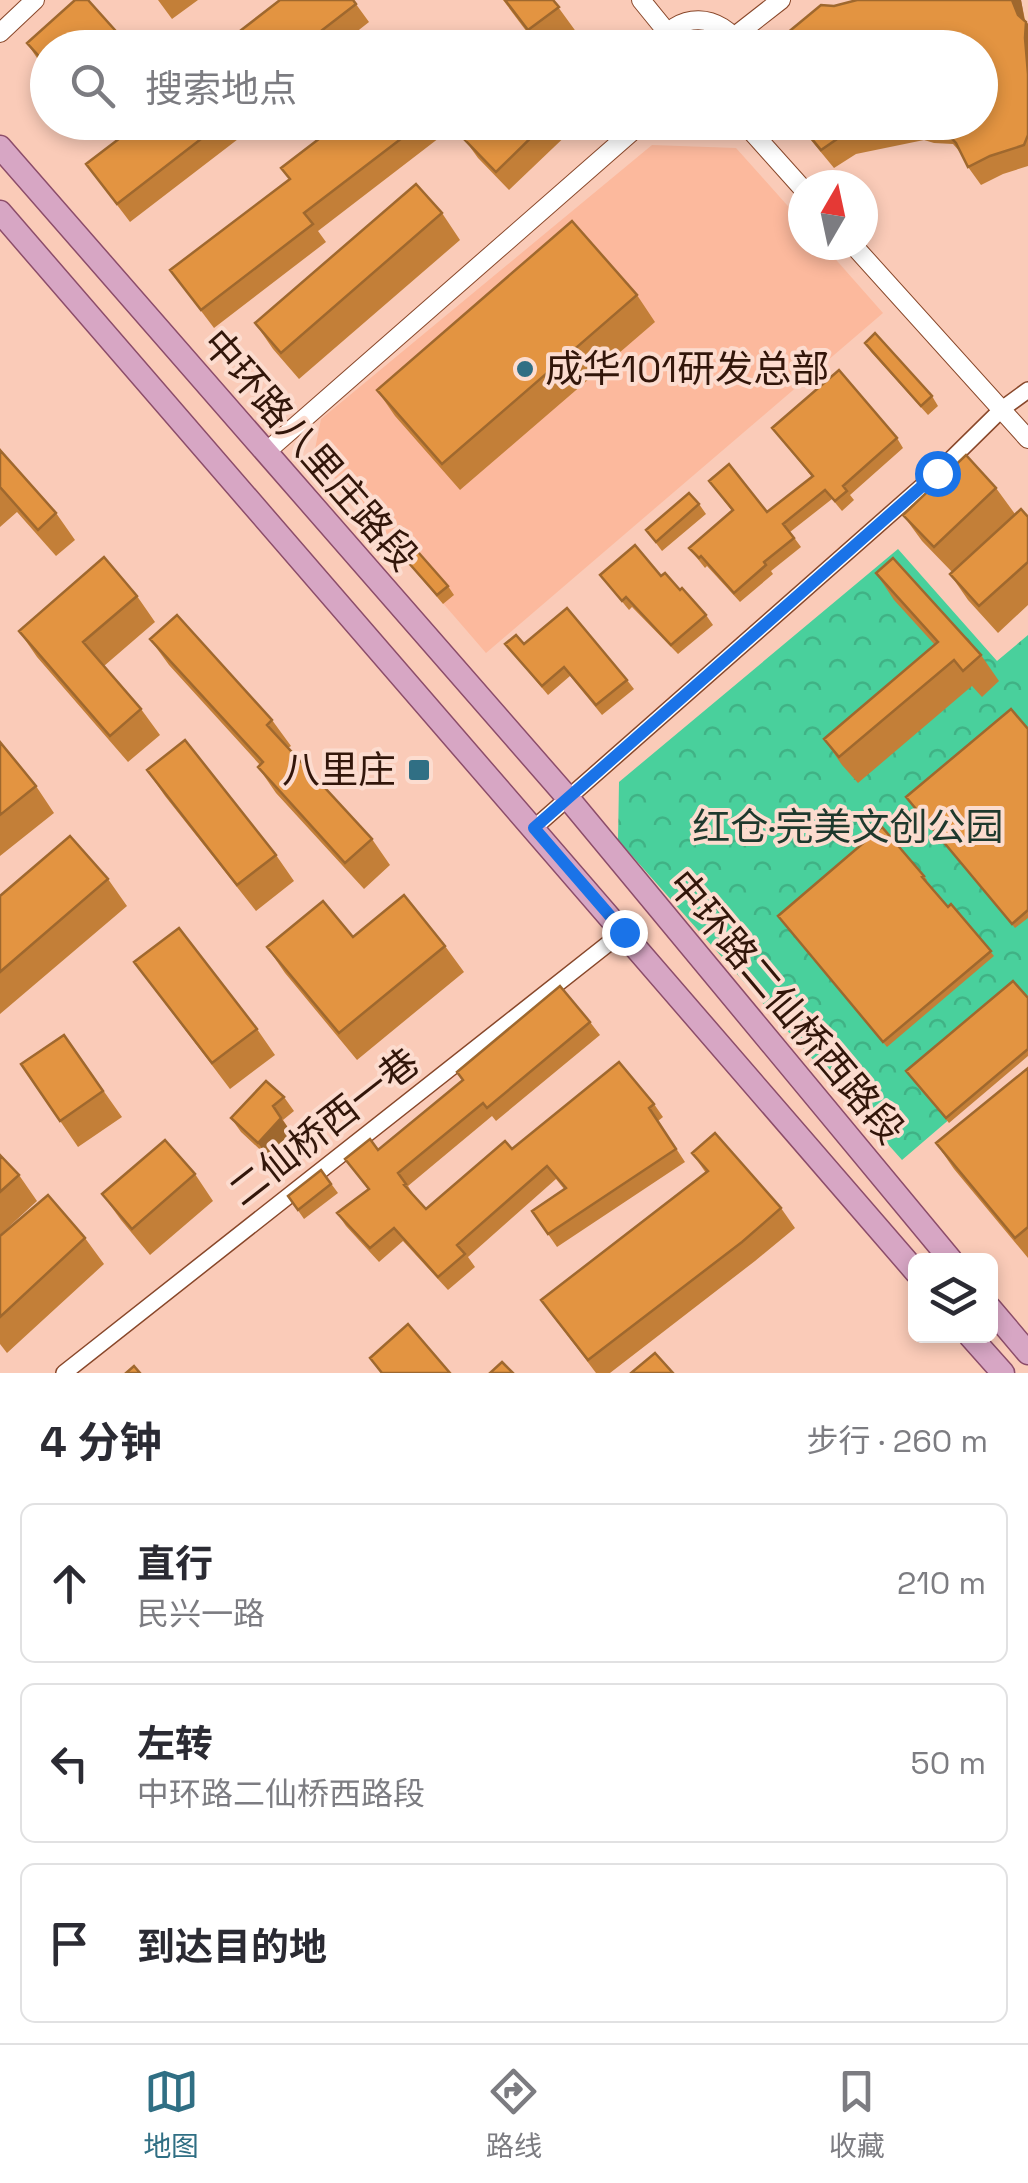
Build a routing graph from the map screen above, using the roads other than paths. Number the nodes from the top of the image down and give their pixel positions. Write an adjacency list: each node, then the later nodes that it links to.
1 (36, 0): 8 (street)
2 (641, 0): 4 (street)
3 (781, 0): 7 (street)
4 (657, 30)
5 (673, 30): 6 (street)
6 (728, 30)
7 (750, 30)
8 (0, 33)
9 (622, 140): 18 (street)
10 (759, 140): 12 (street)
11 (0, 147): 18 (main road, 中环路八里庄路段)
12 (788, 172)
13 (0, 212): 20 (main road, 中环路八里庄路段)
14 (868, 260): 16 (street)
15 (1028, 390): 16 (street)
16 (1002, 409): 17 (street); 19 (street)
17 (1028, 439)
18 (266, 452): 19 (main road, 中环路八里庄路段)
19 (568, 798): 20 (street); 22 (main road, 中环路二仙桥西路段)
20 (534, 828): 21 (main road, 中环路二仙桥西路段)
21 (624, 932): 23 (main road, 中环路二仙桥西路段); 27 (street, 二仙桥西一巷)
22 (945, 1253)
23 (908, 1263)
24 (998, 1317): 26 (main road)
25 (976, 1343): 28 (main road)
26 (1028, 1353)
27 (64, 1373)
28 (1002, 1373)

